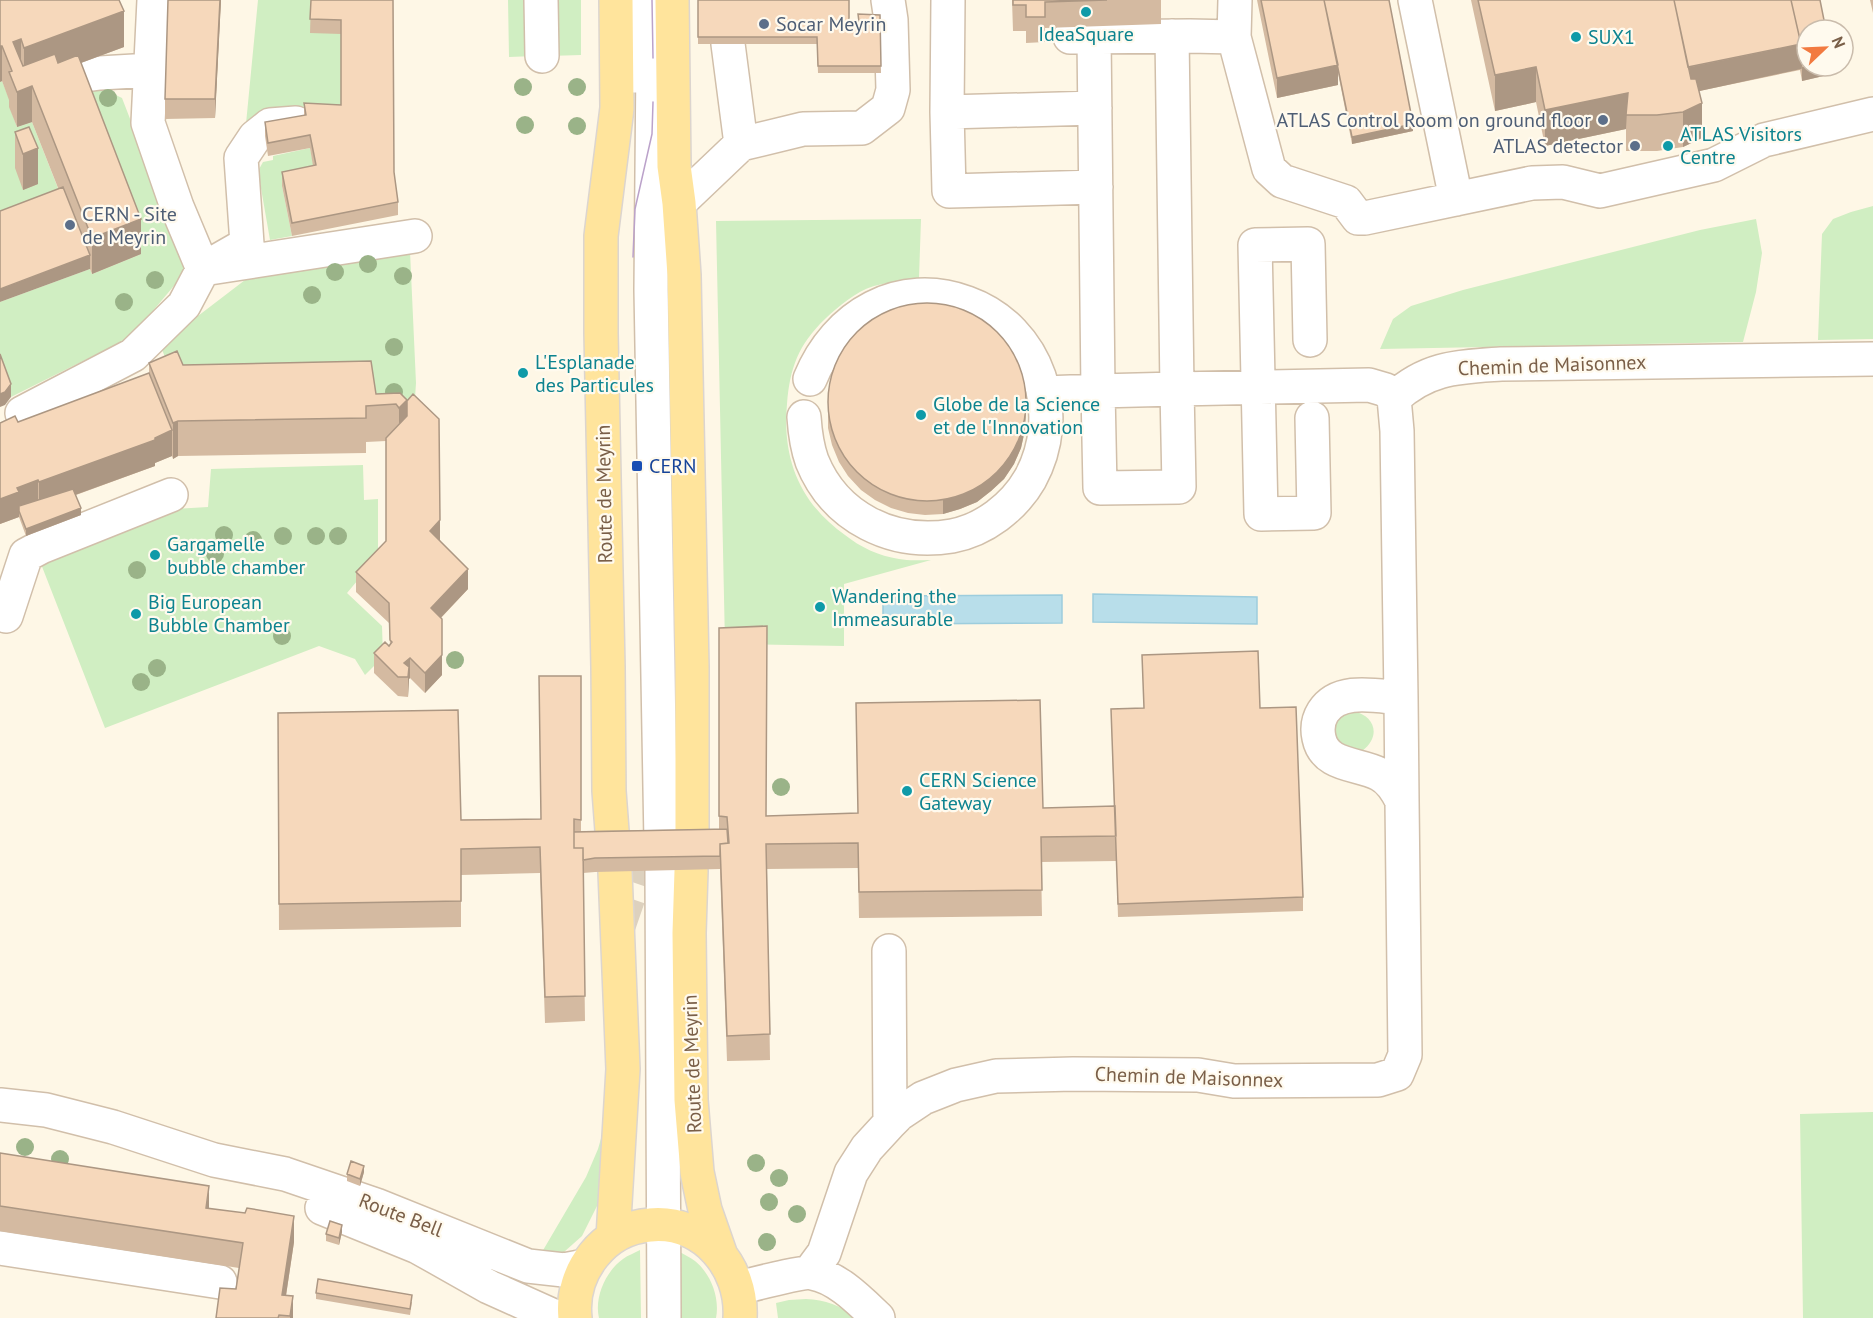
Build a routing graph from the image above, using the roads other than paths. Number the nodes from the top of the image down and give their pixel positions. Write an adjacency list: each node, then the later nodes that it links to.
1 (154, 0): 15 (street)
2 (541, 0): 14 (street)
3 (616, 0): 42 (main road, Route de Meyrin)
4 (633, 0): 42 (street)
5 (663, 0): 42 (street)
6 (672, 0): 24 (main road, Route de Meyrin)
7 (888, 0): 21 (street)
8 (948, 0): 18 (street)
9 (1235, 0): 12 (street)
10 (1414, 0): 23 (street)
11 (1172, 36): 12 (street); 17 (street); 31 (street)
12 (1234, 37): 23 (street)
13 (728, 44): 21 (street)
14 (542, 56)
15 (151, 70): 16 (street); 26 (street)
16 (71, 77)
17 (1095, 108): 18 (street); 22 (street)
18 (947, 112): 22 (street)
19 (1873, 114): 23 (street)
20 (296, 123): 26 (street)
21 (741, 144): 24 (street)
22 (1096, 187): 32 (street)
23 (1456, 199)
24 (679, 203): 42 (main road, Route de Meyrin)
25 (414, 236): 26 (street)
26 (203, 269): 35 (street)
27 (1310, 340): 30 (street)
28 (1873, 358): 34 (street, Chemin de Maisonnex)
29 (810, 379): 33 (street)
30 (1258, 387): 31 (street); 34 (street); 37 (street)
31 (1177, 389): 32 (street); 32 (street)
32 (1098, 391): 33 (street)
33 (1044, 393): 36 (street)
34 (1394, 398): 40 (street, Chemin de Maisonnex)
35 (22, 413)
36 (804, 417)
37 (1312, 418)
38 (171, 495): 39 (street)
39 (6, 616)
40 (1401, 698): 41 (street, Chemin de Maisonnex); 41 (street)
41 (1402, 801): 45 (street, Chemin de Maisonnex)
42 (655, 859): 47 (street); 48 (main road, Route de Meyrin); 50 (main road, Route de Meyrin)
43 (889, 951): 45 (street)
44 (0, 1105): 46 (street, Route Bell)
45 (890, 1123): 52 (street, Chemin de Maisonnex)
46 (214, 1160): 51 (street, Route Bell); 55 (street, Route Bell)
47 (656, 1225): 48 (main road); 50 (main road, Route de Meyrin); 57 (street); 58 (street)
48 (613, 1237): 51 (main road)
49 (0, 1248): 53 (street)
50 (720, 1253): 54 (main road, Route de Meyrin)
51 (585, 1266): 56 (main road)
52 (810, 1272): 54 (street); 59 (street)
53 (220, 1282)
54 (739, 1303)
55 (558, 1318)
56 (575, 1318)
57 (649, 1318)
58 (664, 1318)
59 (878, 1318)

